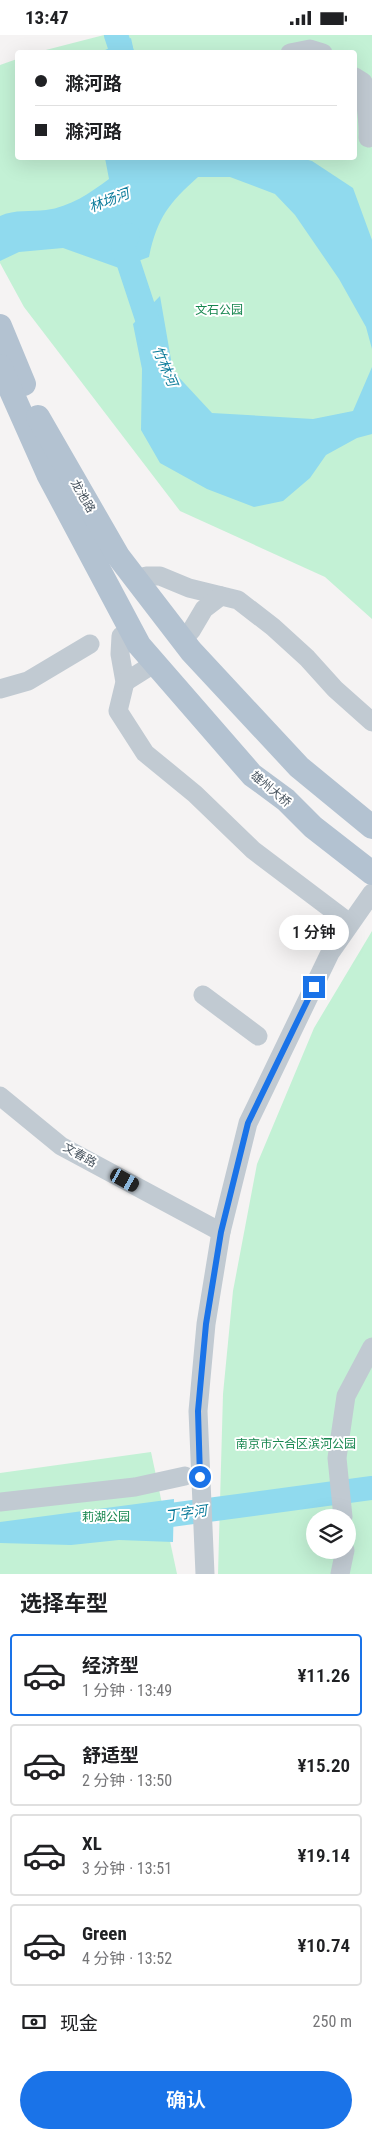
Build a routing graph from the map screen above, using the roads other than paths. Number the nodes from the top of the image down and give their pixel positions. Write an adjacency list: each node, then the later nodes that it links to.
1 (357, 78): 2 (street)
2 (365, 138)
3 (0, 326): 8 (main road, 龙池路)
4 (0, 366): 13 (main road, 龙池路)
5 (146, 576): 6 (street)
6 (221, 596): 8 (street); 14 (street)
7 (122, 636): 11 (street)
8 (191, 641): 15 (main road)
9 (90, 645): 12 (street)
10 (152, 665): 11 (street)
11 (125, 682): 18 (street)
12 (0, 689)
13 (180, 693): 16 (main road, 雄州大桥)
14 (372, 722)
15 (372, 827)
16 (372, 873)
17 (372, 893): 22 (street)
18 (343, 918)
19 (202, 995): 20 (street)
20 (258, 1036)
21 (0, 1096): 22 (street, 文春路)
22 (221, 1232): 28 (street)
23 (372, 1347): 26 (street)
24 (185, 1476): 25 (street)
25 (0, 1503)
26 (342, 1509)
27 (343, 1559): 29 (street)
28 (205, 1571)
29 (340, 1574)

